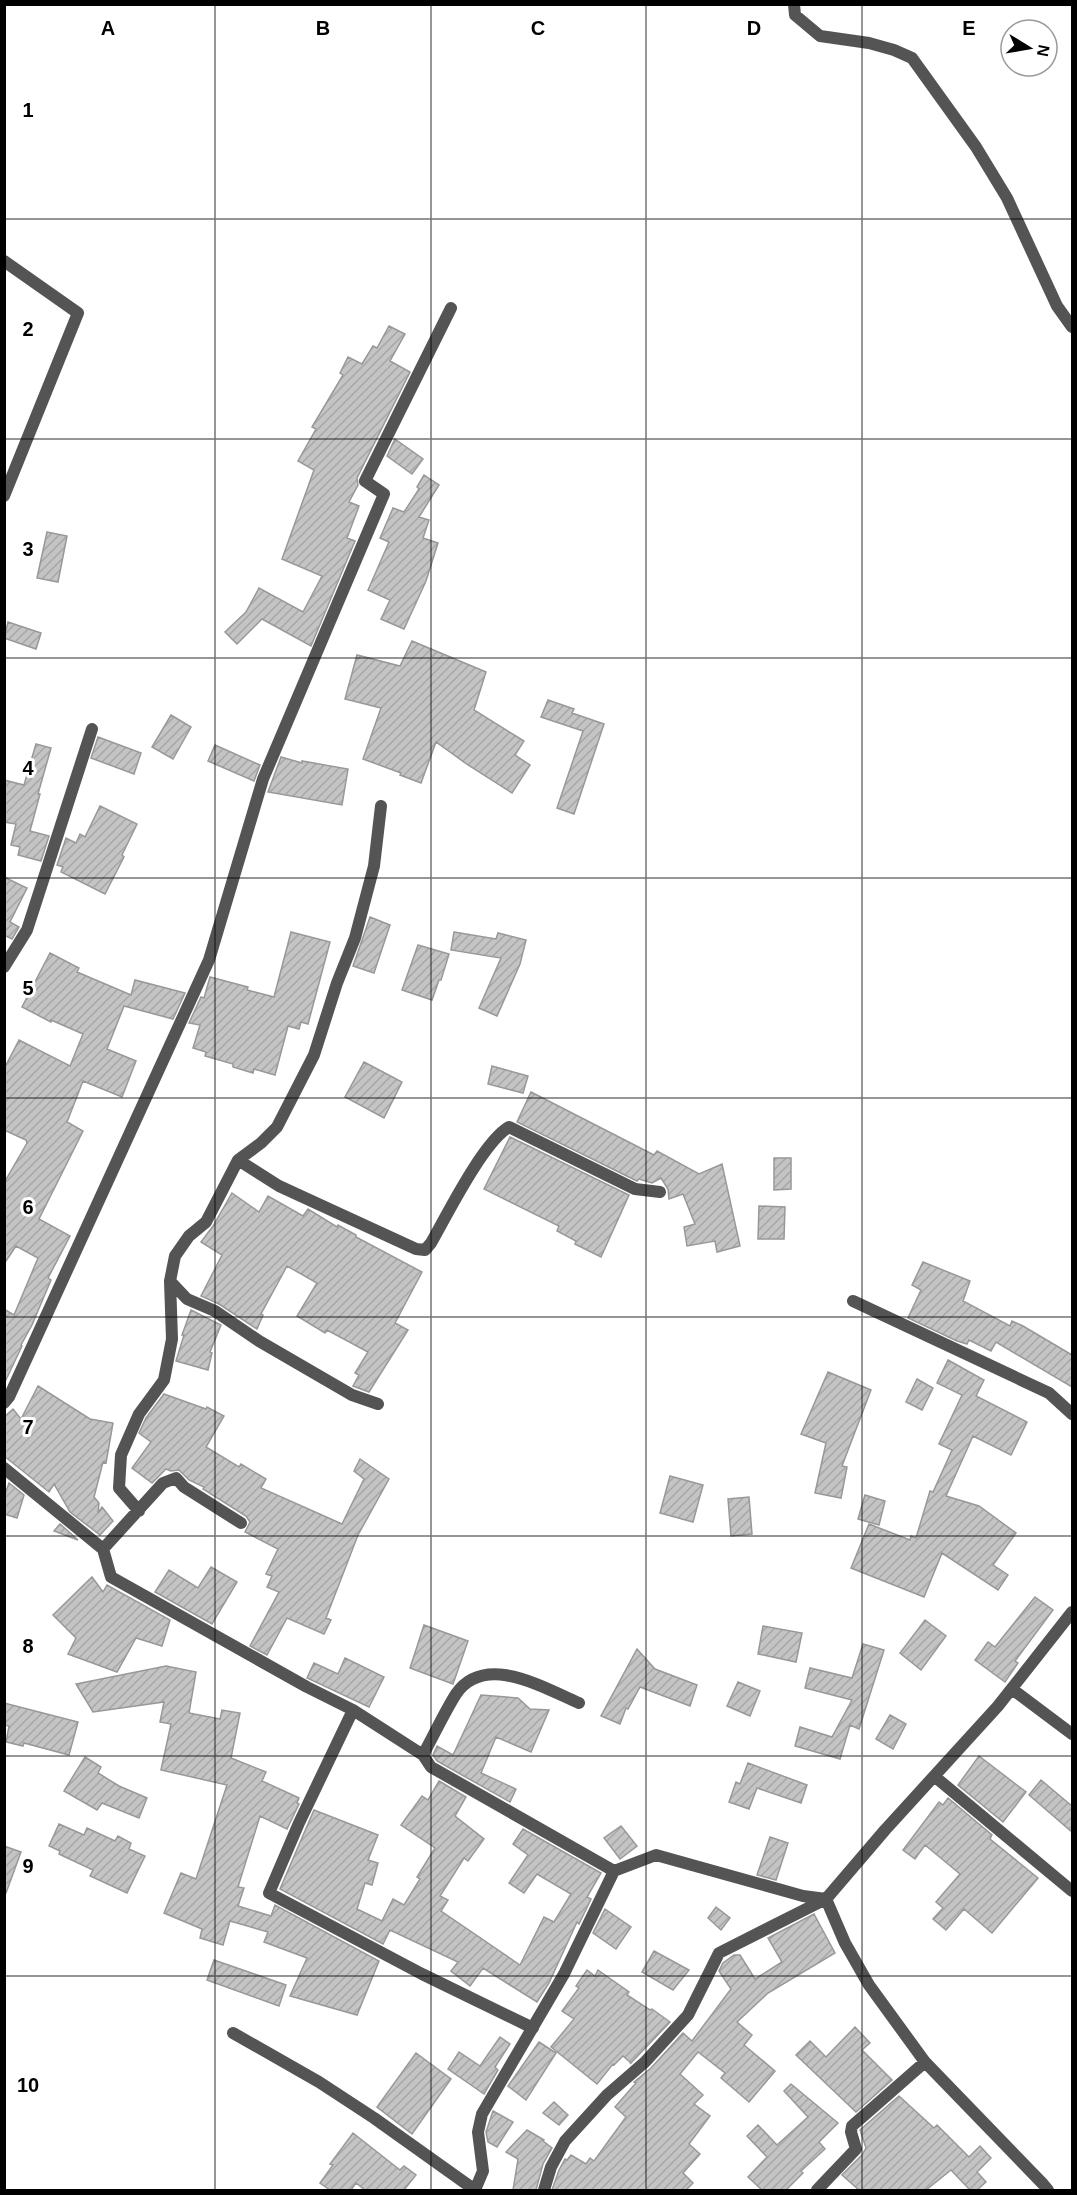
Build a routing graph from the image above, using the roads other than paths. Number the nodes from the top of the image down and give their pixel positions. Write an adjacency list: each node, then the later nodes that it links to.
1 (794, 4): 4 (street)
2 (4, 261): 5 (street)
3 (451, 308): 13 (street)
4 (1072, 327)
5 (4, 496)
6 (92, 729): 8 (street)
7 (381, 806): 9 (street)
8 (4, 967)
9 (238, 1160): 10 (street); 11 (street)
10 (660, 1192)
11 (170, 1281): 14 (street); 17 (street)
12 (853, 1301): 15 (street)
13 (4, 1403)
14 (378, 1404)
15 (1072, 1414)
16 (4, 1468): 19 (street)
17 (138, 1511): 18 (street); 19 (street)
18 (241, 1523)
19 (104, 1549): 23 (street)
20 (1072, 1612): 21 (street)
21 (1012, 1689): 24 (street); 26 (street)
22 (579, 1703): 25 (street)
23 (353, 1710): 25 (street); 30 (street)
24 (1072, 1734)
25 (423, 1755): 27 (street)
26 (934, 1776): 28 (street); 29 (street)
27 (614, 1871): 29 (street); 30 (street)
28 (1072, 1891)
29 (826, 1899): 32 (street); 34 (street)
30 (533, 2028): 33 (street)
31 (233, 2033): 33 (street)
32 (925, 2062): 35 (street); 36 (street)
33 (475, 2190)
34 (544, 2190)
35 (817, 2190)
36 (1048, 2190)

